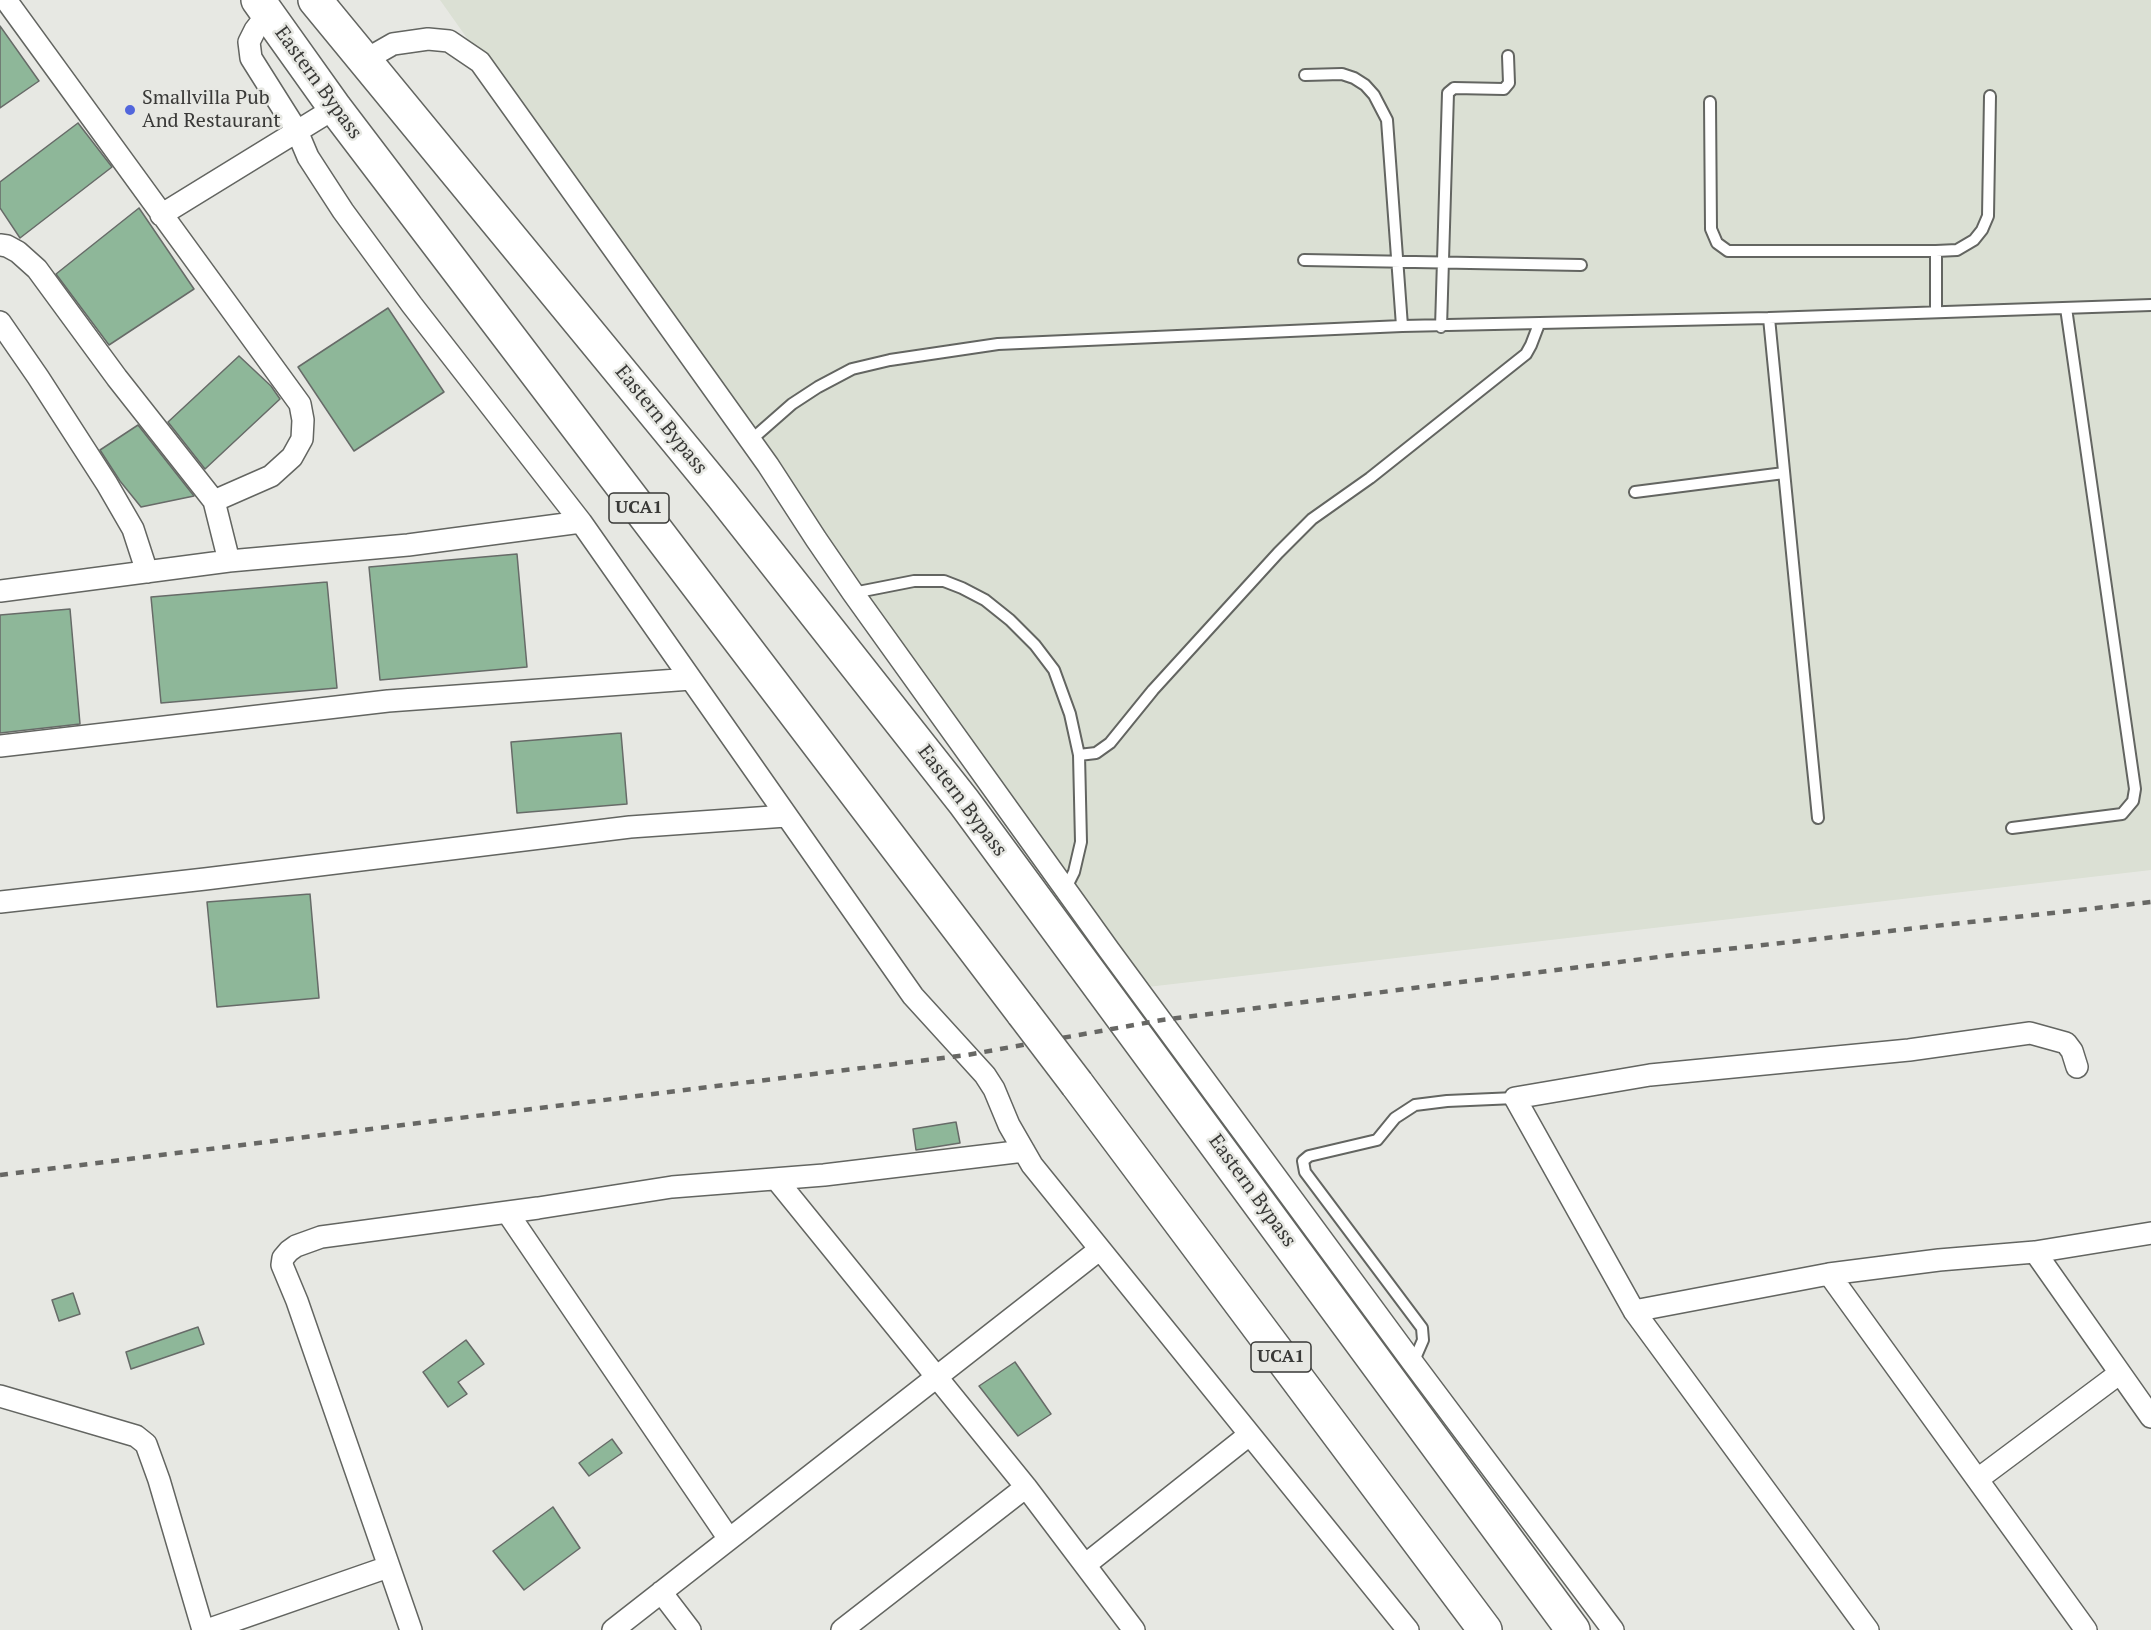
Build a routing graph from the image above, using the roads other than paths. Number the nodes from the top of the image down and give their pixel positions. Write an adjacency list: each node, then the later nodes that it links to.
1 (6, 0): 11 (street)
2 (315, 0): 5 (main road, Eastern Bypass)
3 (253, 7): 9 (main road, Eastern Bypass / UCA1); 10 (street)
4 (1508, 56): 16 (lane)
5 (365, 60): 26 (street); 73 (main road, Eastern Bypass)
6 (1305, 75): 15 (lane)
7 (1990, 96): 13 (lane)
8 (1710, 102): 13 (lane)
9 (335, 108): 10 (street); 72 (main road, Eastern Bypass / UCA1, bridge)
10 (297, 131): 11 (street); 30 (street)
11 (161, 215): 29 (street)
12 (0, 244): 29 (street)
13 (1936, 251): 20 (lane)
14 (1304, 260): 15 (lane)
15 (1396, 261): 16 (lane); 24 (lane)
16 (1443, 262): 17 (lane); 25 (lane)
17 (1581, 265)
18 (2151, 305): 19 (lane)
19 (2066, 308): 20 (lane); 40 (lane)
20 (1935, 312): 21 (lane)
21 (1769, 318): 23 (lane); 27 (lane)
22 (0, 322): 32 (street)
23 (1539, 324): 25 (lane); 37 (lane)
24 (1402, 326): 25 (lane); 26 (lane)
25 (1441, 327)
26 (751, 440): 34 (street)
27 (1784, 473): 28 (lane); 39 (lane)
28 (1635, 492)
29 (214, 501): 31 (street)
30 (581, 522): 31 (street); 35 (street)
31 (229, 561): 32 (street)
32 (147, 572): 33 (street)
33 (0, 591)
34 (853, 592): 37 (lane); 41 (street)
35 (691, 679): 36 (street); 38 (street)
36 (0, 746)
37 (1079, 755): 41 (lane)
38 (786, 816): 42 (street); 45 (street)
39 (1818, 818)
40 (2012, 828)
41 (1066, 888): 53 (street)
42 (0, 902)
43 (2077, 1067): 44 (street)
44 (1515, 1098): 52 (street); 53 (lane)
45 (1024, 1151): 46 (street); 49 (street)
46 (776, 1179): 47 (street); 55 (street)
47 (507, 1212): 61 (street); 63 (street)
48 (2151, 1233): 50 (street)
49 (1099, 1250): 55 (street); 58 (street)
50 (2035, 1252): 51 (street); 54 (street)
51 (1829, 1274): 52 (street); 59 (street)
52 (1634, 1311): 75 (street)
53 (1413, 1364): 74 (street)
54 (2120, 1373): 57 (street); 59 (street)
55 (936, 1377): 60 (street); 61 (street)
56 (0, 1396): 65 (street)
57 (2151, 1417)
58 (1249, 1435): 62 (street); 71 (street)
59 (1978, 1479): 76 (street)
60 (1026, 1487): 62 (street); 69 (street)
61 (729, 1539): 64 (street)
62 (1085, 1564): 70 (street)
63 (388, 1567): 65 (street); 66 (street)
64 (661, 1592): 67 (street); 68 (street)
65 (205, 1630)
66 (411, 1630)
67 (613, 1630)
68 (690, 1630)
69 (842, 1630)
70 (1134, 1630)
71 (1408, 1630)
72 (1485, 1630)
73 (1573, 1630)
74 (1613, 1630)
75 (1868, 1630)
76 (2086, 1630)

